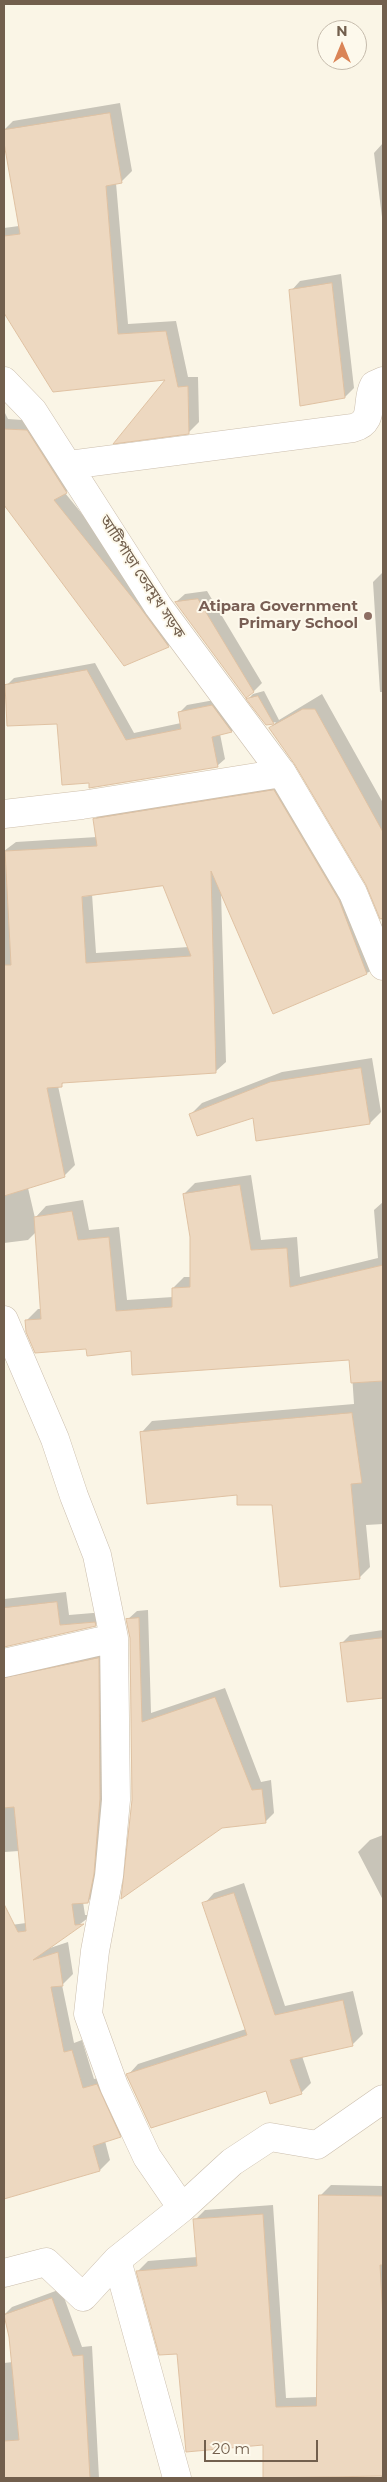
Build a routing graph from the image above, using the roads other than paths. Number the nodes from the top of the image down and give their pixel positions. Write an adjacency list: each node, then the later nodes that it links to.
1 (4, 381): 3 (street, আটিপাড়া তেরমুখ সড়ক)
2 (383, 381): 3 (street)
3 (69, 465): 4 (street, আটিপাড়া তেরমুখ সড়ক)
4 (282, 773): 5 (street); 6 (street, আটিপাড়া তেরমুখ সড়ক)
5 (4, 814)
6 (383, 966)
7 (4, 1320): 8 (street)
8 (114, 1638): 9 (street); 11 (street)
9 (4, 1663)
10 (383, 2099): 11 (street)
11 (182, 2208): 12 (street)
12 (117, 2260): 13 (street); 14 (street)
13 (4, 2273)
14 (177, 2478)

